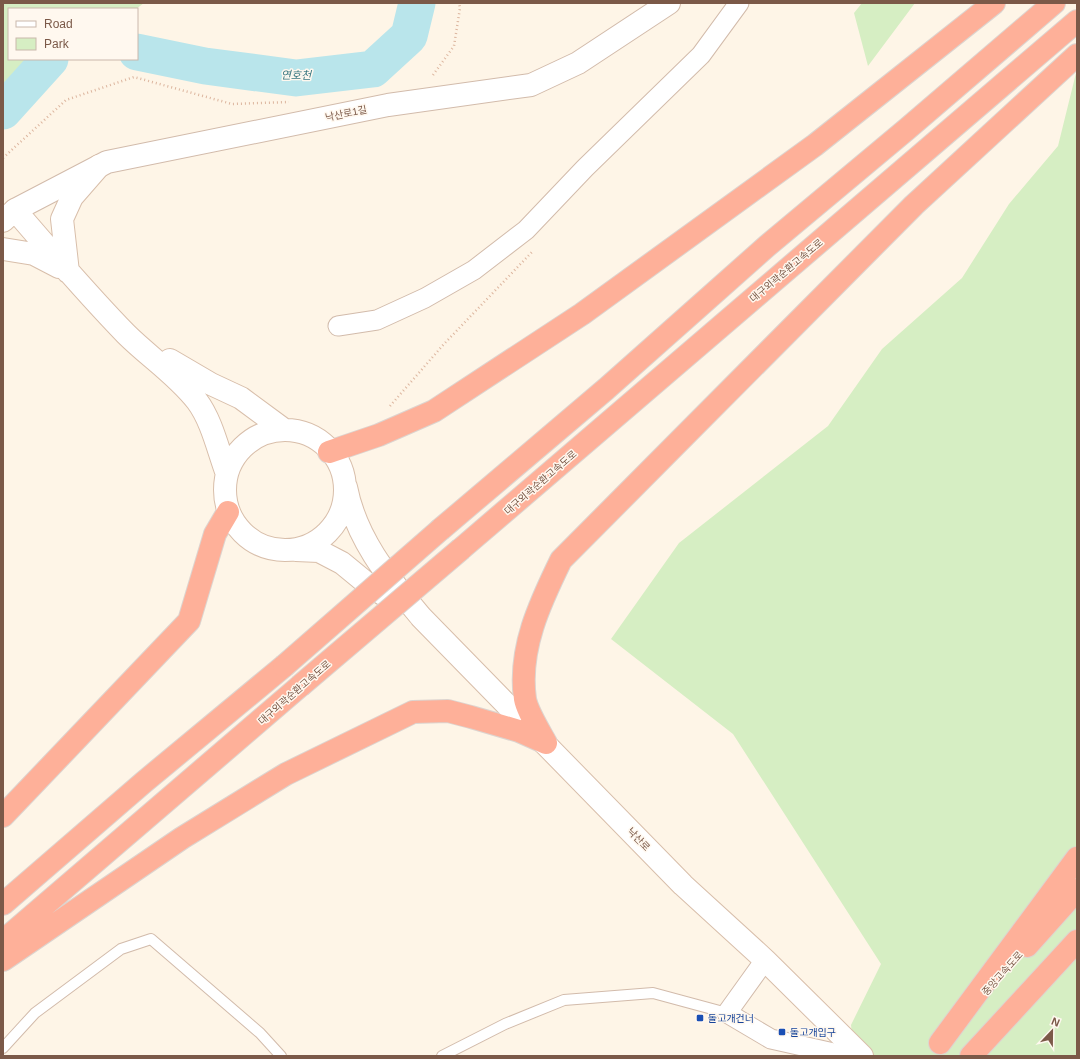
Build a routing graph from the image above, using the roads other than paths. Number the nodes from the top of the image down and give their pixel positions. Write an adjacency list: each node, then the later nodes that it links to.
1 (669, 3): 7 (main road, 낙산로1길)
2 (739, 3): 11 (street)
3 (994, 3): 14 (highway)
4 (1054, 3): 24 (highway, bridge)
5 (1077, 21): 25 (highway, 대구외곽순환고속도로, bridge)
6 (1077, 55): 20 (highway)
7 (99, 166): 8 (main road, 낙산로1길); 10 (main road)
8 (9, 215): 10 (main road)
9 (3, 249): 10 (main road)
10 (68, 272): 12 (main road)
11 (338, 326)
12 (127, 336): 13 (main road); 15 (main road)
13 (283, 429): 14 (main road); 15 (main road)
14 (329, 452): 16 (main road)
15 (226, 474): 17 (main road)
16 (346, 487): 18 (main road); 19 (main road)
17 (228, 512): 18 (main road); 21 (highway)
18 (295, 550): 19 (main road)
19 (420, 617): 20 (main road, 낙산로)
20 (546, 743): 27 (highway); 28 (main road, 낙산로)
21 (3, 816)
22 (1077, 858): 31 (highway)
23 (1077, 890): 31 (highway, 중앙고속도로)
24 (3, 904)
25 (3, 941)
26 (1077, 941): 36 (highway)
27 (3, 960)
28 (765, 960): 29 (street); 35 (main road, 낙산로)
29 (727, 1013): 33 (lane); 34 (street)
30 (3, 1048): 32 (lane)
31 (934, 1049)
32 (282, 1056)
33 (443, 1056)
34 (848, 1056)
35 (862, 1056)
36 (972, 1056)

